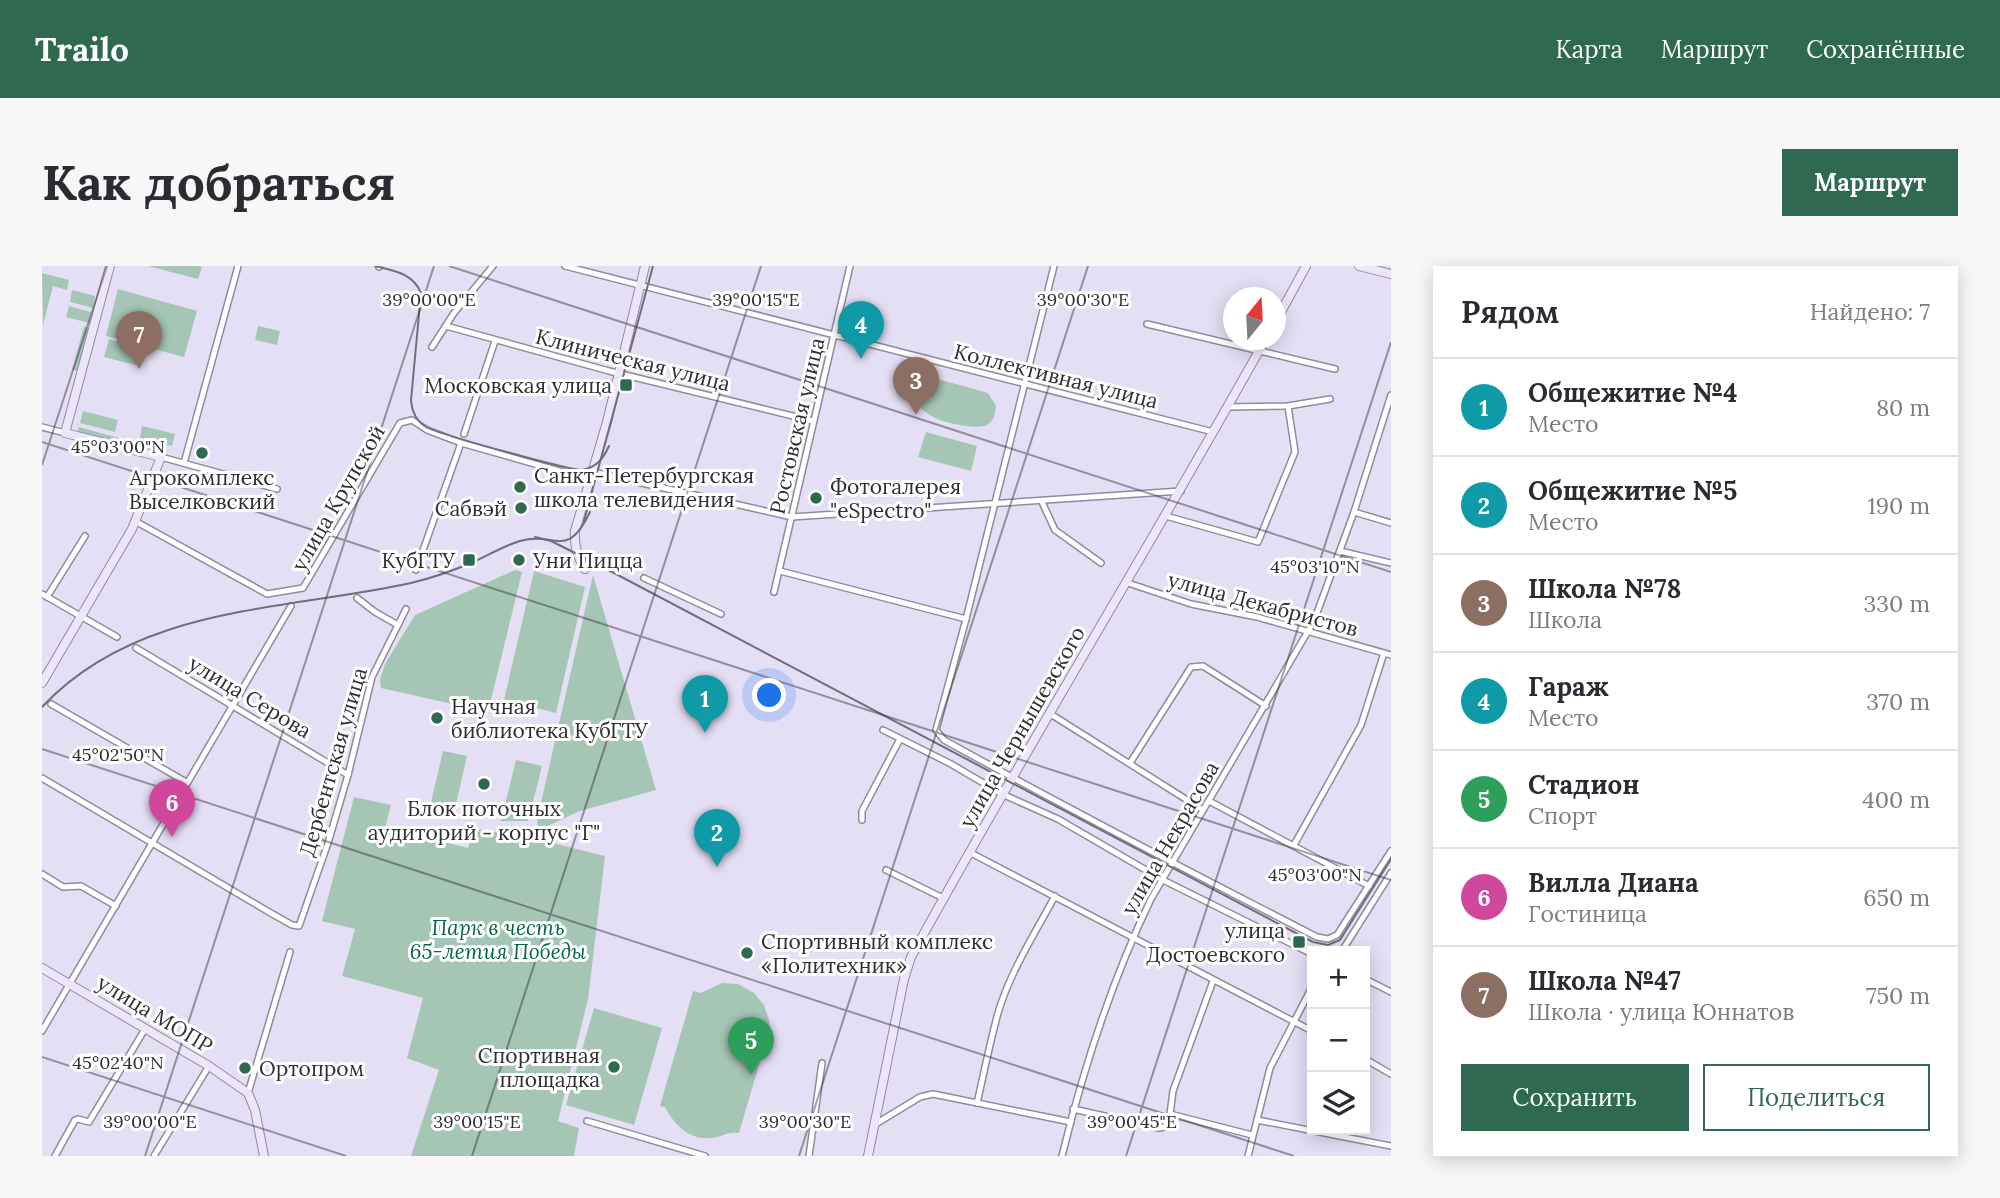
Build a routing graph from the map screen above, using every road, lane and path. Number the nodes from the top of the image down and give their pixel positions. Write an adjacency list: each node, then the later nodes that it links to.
1 (110, 266): 29 (street)
2 (238, 266): 33 (street)
3 (493, 266): 14 (street)
4 (565, 266): 11 (street, Коллективная улица)
5 (645, 266): 11 (street)
6 (850, 266): 15 (street, Ростовская улица)
7 (1054, 266): 21 (street)
8 (1306, 266): 12 (street)
9 (1359, 266): 10 (street)
10 (1391, 274)
11 (640, 286): 15 (street, Коллективная улица); 20 (street)
12 (1286, 303)
13 (1147, 324): 18 (street)
14 (446, 326): 16 (street, Клиническая улица); 17 (street)
15 (835, 335): 21 (street, Коллективная улица); 26 (street, Ростовская улица)
16 (495, 341): 20 (street, Клиническая улица); 30 (street)
17 (432, 347)
18 (1259, 351): 19 (street); 25 (street, улица Чернышевского)
19 (1335, 369)
20 (618, 374): 26 (street, Клиническая улица); 34 (street)
21 (1024, 384): 28 (street, Коллективная улица); 38 (street)
22 (1391, 395): 39 (street, улица Некрасова)
23 (1330, 399): 24 (street)
24 (1288, 406): 25 (street); 40 (street)
25 (1228, 407): 28 (street, улица Чернышевского)
26 (813, 421): 41 (street, Ростовская улица)
27 (42, 427): 29 (street)
28 (1213, 432): 36 (street, улица Чернышевского)
29 (65, 433): 32 (street)
30 (464, 434)
31 (461, 443): 34 (street); 42 (street, улица Крупской); 49 (street)
32 (161, 457): 33 (street); 42 (street)
33 (184, 463): 35 (street)
34 (592, 476): 41 (street); 48 (street)
35 (277, 489)
36 (1181, 491): 37 (street); 40 (street, улица Чернышевского)
37 (1042, 502): 38 (street); 47 (street)
38 (993, 503): 41 (street); 60 (street)
39 (1354, 512): 43 (street); 45 (street, улица Некрасова)
40 (1166, 516): 52 (street, улица Чернышевского)
41 (792, 517): 50 (street, Ростовская улица)
42 (135, 521): 59 (street)
43 (1391, 523)
44 (85, 536): 54 (street)
45 (1340, 551): 46 (street); 62 (street, улица Некрасова)
46 (1391, 563)
47 (1101, 564)
48 (584, 569)
49 (416, 570)
50 (779, 571): 53 (street, Ростовская улица); 60 (street)
51 (643, 578): 58 (street)
52 (1128, 583): 62 (street, улица Декабристов); 70 (street, улица Чернышевского)
53 (774, 592)
54 (45, 596): 59 (street)
55 (358, 598): 61 (street)
56 (291, 606): 68 (street)
57 (406, 609): 61 (street, Дербентская улица)
58 (721, 614)
59 (81, 616): 63 (street); 66 (street)
60 (966, 619): 75 (street)
61 (398, 625): 74 (street, Дербентская улица)
62 (1308, 632): 65 (street, улица Декабристов); 69 (street, улица Некрасова)
63 (117, 637)
64 (136, 648): 68 (street, улица Серова)
65 (1388, 654): 83 (street)
66 (42, 683)
67 (51, 704): 77 (street)
68 (233, 705): 74 (street, улица Серова); 77 (street)
69 (1266, 706): 73 (street); 79 (street, улица Некрасова)
70 (1049, 713): 73 (street); 75 (street, улица Чернышевского)
71 (883, 730): 72 (street)
72 (900, 739): 78 (street); 81 (street)
73 (1130, 763): 80 (street)
74 (348, 775): 82 (street, Дербентская улица)
75 (1012, 777): 78 (street, улица Чернышевского); 86 (street)
76 (42, 778): 82 (street)
77 (186, 782): 82 (street)
78 (1002, 794): 85 (street, улица Чернышевского); 90 (street)
79 (1209, 801): 80 (street, улица Некрасова); 83 (street)
80 (1203, 810): 86 (street, улица Некрасова)
81 (862, 820)
82 (152, 843): 96 (street)
83 (1294, 845): 92 (street)
84 (1391, 851): 92 (street)
85 (969, 852): 94 (street); 95 (street, улица Чернышевского)
86 (1173, 863): 90 (street, улица Некрасова); 92 (street)
87 (886, 870): 95 (street)
88 (1391, 873): 91 (street)
89 (42, 874): 96 (street)
90 (1163, 880): 97 (street, улица Некрасова); 100 (street)
91 (1383, 885): 93 (street); 98 (street)
92 (1369, 886)
93 (1391, 890)
94 (1055, 896): 97 (street); 116 (street)
95 (943, 898): 122 (street, улица Чернышевского)
96 (116, 906): 104 (street)
97 (1133, 937): 102 (street); 117 (street, улица Некрасова)
98 (1345, 946)
99 (290, 952): 115 (street)
100 (1307, 952)
101 (42, 968): 104 (street, улица МОПР)
102 (1213, 981): 107 (street); 118 (street)
103 (1370, 982): 105 (street)
104 (70, 984): 109 (street, улица МОПР); 110 (street)
105 (1391, 992)
106 (1307, 997): 107 (street)
107 (1294, 1022): 108 (street); 119 (street)
108 (1307, 1028)
109 (145, 1029): 113 (street, улица МОПР); 126 (street)
110 (42, 1031)
111 (822, 1063): 130 (street)
112 (1370, 1064): 114 (street)
113 (209, 1066): 115 (street, улица МОПР); 127 (street)
114 (1391, 1074)
115 (248, 1093): 128 (street)
116 (977, 1102): 121 (street); 122 (street)
117 (1073, 1109): 118 (street); 121 (street, улица Некрасова)
118 (1170, 1114): 123 (street)
119 (1257, 1120): 123 (street); 124 (street)
120 (587, 1121): 129 (street)
121 (1071, 1122): 132 (street, улица Некрасова)
122 (874, 1125): 131 (street, улица Чернышевского)
123 (1252, 1135): 133 (street)
124 (1339, 1137): 125 (street)
125 (1391, 1146)
126 (55, 1156)
127 (155, 1156)
128 (264, 1156)
129 (705, 1156)
130 (809, 1156)
131 (868, 1156)
132 (1062, 1156)
133 (1248, 1156)

